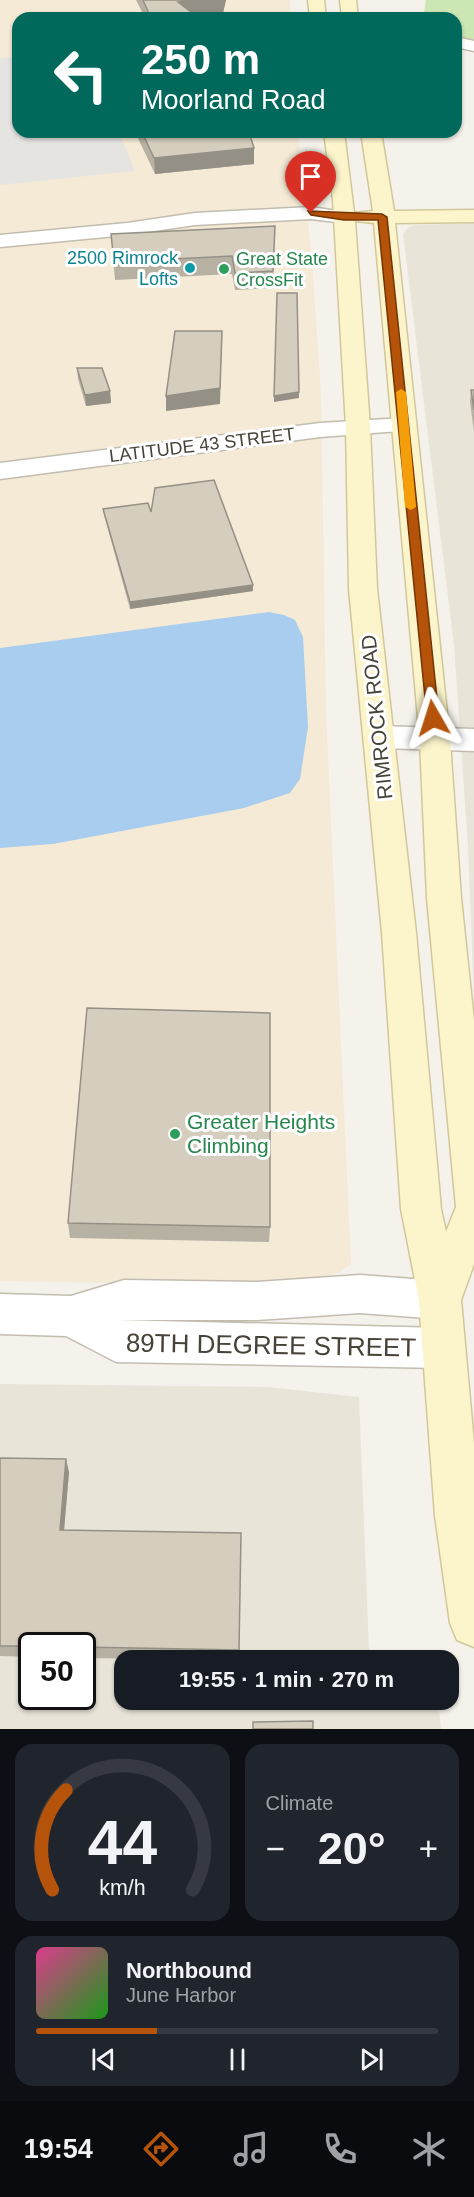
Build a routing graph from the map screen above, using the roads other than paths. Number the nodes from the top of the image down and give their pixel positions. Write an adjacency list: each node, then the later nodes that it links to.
1 (335, 138): 4 (main road, RIMROCK ROAD)
2 (372, 138): 5 (main road)
3 (474, 216): 5 (main road)
4 (344, 217): 5 (main road); 6 (street); 8 (main road, RIMROCK ROAD)
5 (382, 217): 7 (main road)
6 (0, 241)
7 (404, 425): 8 (street, LATITUDE 43 STREET); 12 (main road)
8 (358, 427): 9 (street, LATITUDE 43 STREET); 10 (main road, RIMROCK ROAD)
9 (0, 471)
10 (380, 737): 12 (street); 15 (main road, RIMROCK ROAD)
11 (474, 740): 12 (street)
12 (435, 741): 13 (main road)
13 (474, 1204)
14 (474, 1211): 15 (main road, RIMROCK ROAD)
15 (440, 1300): 17 (street, 89TH DEGREE STREET); 18 (main road, RIMROCK ROAD)
16 (0, 1314): 17 (street, 89TH DEGREE STREET)
17 (71, 1316): 18 (street, 89TH DEGREE STREET)
18 (442, 1348): 19 (main road, RIMROCK ROAD)
19 (474, 1623)

